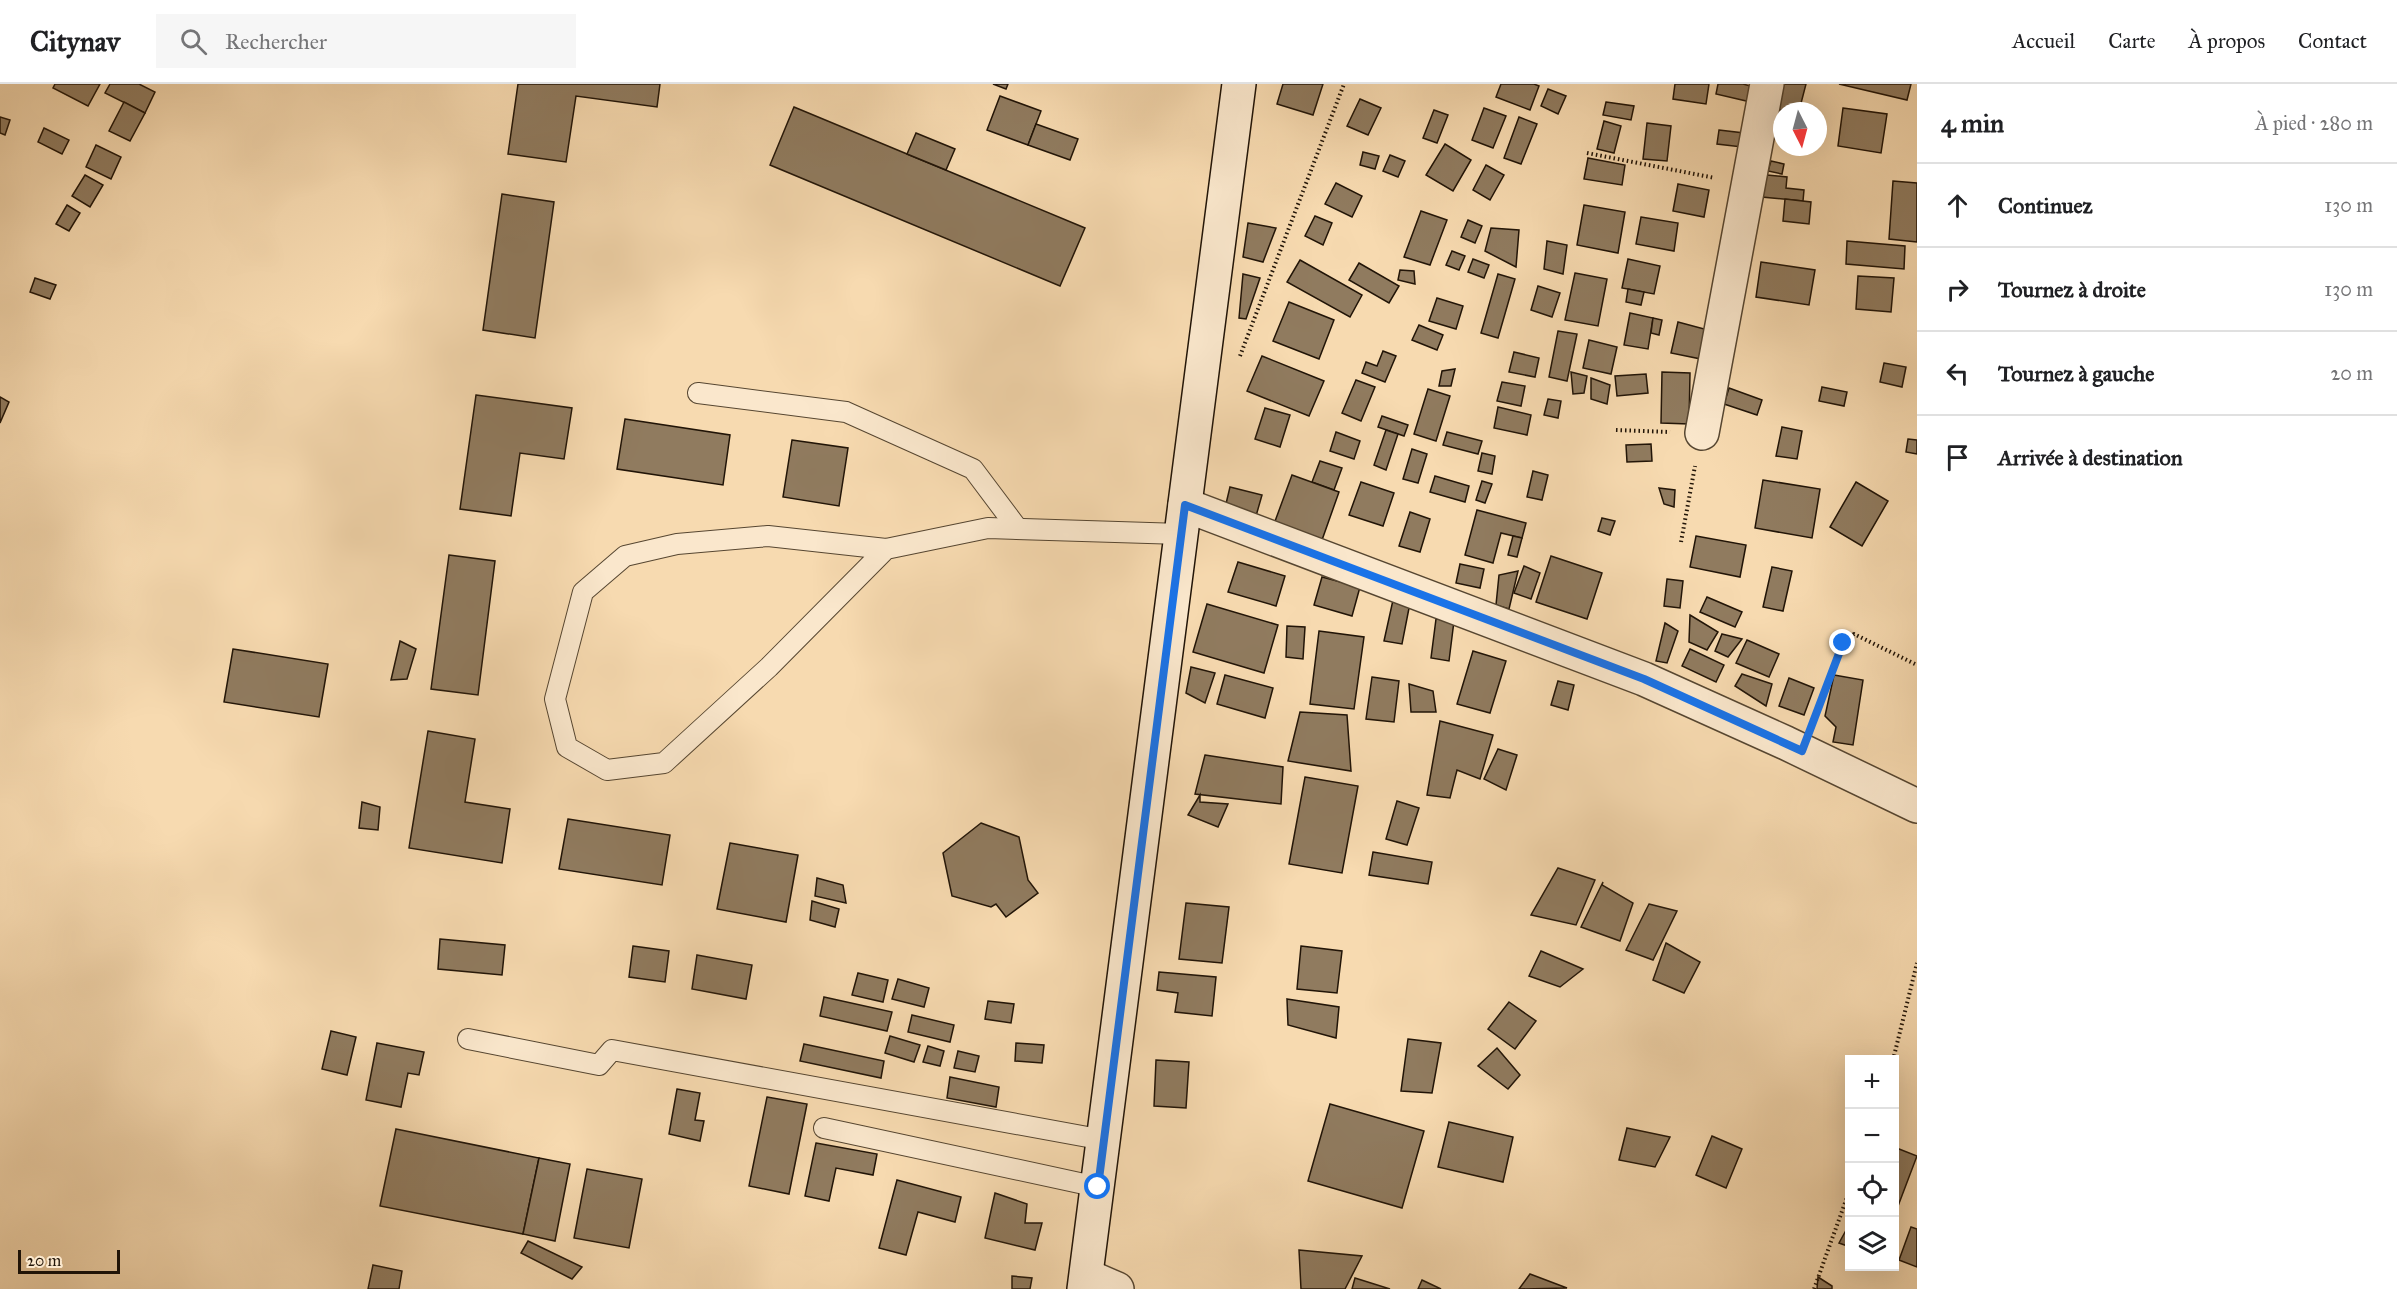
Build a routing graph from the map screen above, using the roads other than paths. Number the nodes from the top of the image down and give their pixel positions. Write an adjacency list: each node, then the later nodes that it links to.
1 (1239, 84): 5 (street)
2 (1767, 84): 4 (street)
3 (698, 393): 6 (lane)
4 (1702, 433)
5 (1183, 520): 6 (lane); 8 (street); 11 (street)
6 (1018, 529): 7 (lane)
7 (886, 549): 7 (lane)
8 (1917, 806)
9 (468, 1039): 11 (lane)
10 (824, 1128): 12 (lane)
11 (1104, 1140): 12 (street)
12 (1098, 1187): 13 (street)
13 (1086, 1283): 14 (street)
14 (1118, 1289)

